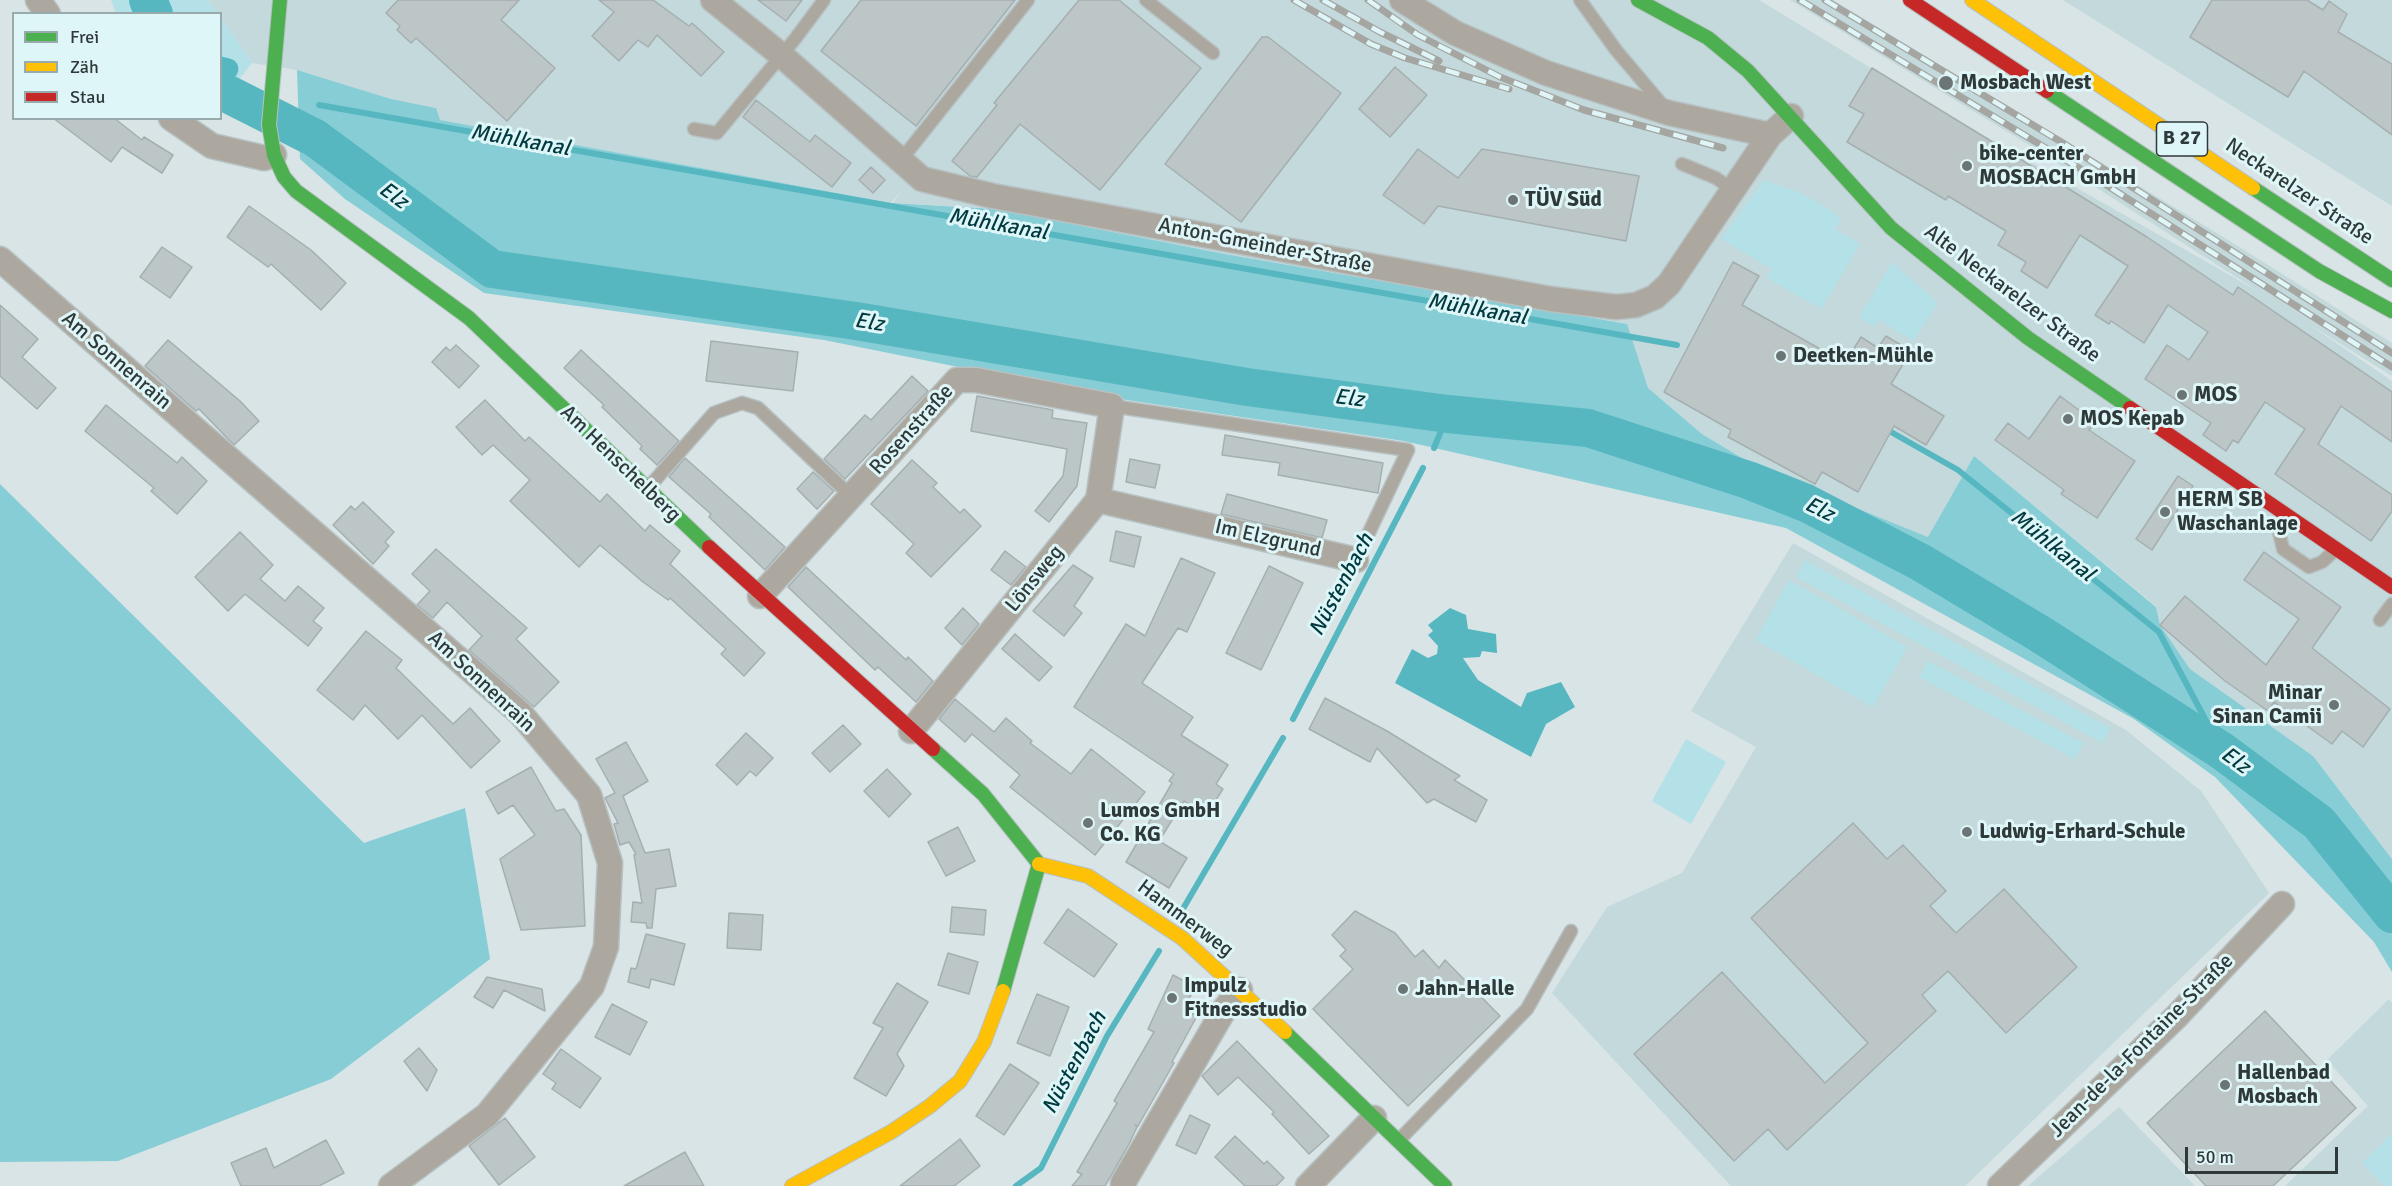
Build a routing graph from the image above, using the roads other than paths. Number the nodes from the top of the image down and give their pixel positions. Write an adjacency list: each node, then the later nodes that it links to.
1 (280, 0): 18 (main road)
2 (713, 0): 12 (street, Anton-Gmeinder-Straße)
3 (824, 0): 12 (lane)
4 (1028, 0): 19 (lane)
5 (1146, 0): 11 (lane)
6 (1402, 0): 13 (street)
7 (1580, 0): 13 (lane)
8 (1638, 0): 14 (main road, Alte Neckarelzer Straße)
9 (1910, 0): 10 (main road, B 27)
10 (1964, 11): 23 (main road, Neckarelzer Straße / B 27); 24 (main road, B 27)
11 (1213, 53)
12 (782, 55): 16 (lane); 19 (street, Anton-Gmeinder-Straße)
13 (1669, 113): 17 (street)
14 (1791, 116): 17 (street, Anton-Gmeinder-Straße); 29 (main road, Alte Neckarelzer Straße)
15 (174, 120): 18 (street)
16 (694, 129)
17 (1770, 135): 21 (street, Anton-Gmeinder-Straße)
18 (272, 144): 26 (main road, Am Henschelberg)
19 (901, 160): 21 (street, Anton-Gmeinder-Straße)
20 (1682, 164): 21 (lane)
21 (1734, 191)
22 (0, 259): 43 (street, Am Sonnenrain)
23 (2392, 280)
24 (2392, 310)
25 (1112, 406): 27 (street, Rosenstraße); 28 (street); 31 (lane, Im Elzgrund)
26 (646, 490): 27 (lane); 33 (main road, Am Henschelberg)
27 (851, 496): 33 (street, Rosenstraße)
28 (1098, 500): 31 (street, Im Elzgrund); 36 (street, Lönsweg)
29 (2288, 514): 30 (main road, Alte Neckarelzer Straße); 30 (lane)
30 (2336, 548): 32 (main road, Alte Neckarelzer Straße)
31 (1356, 560)
32 (2392, 587)
33 (760, 596): 36 (main road, Am Henschelberg)
34 (2392, 604): 35 (lane)
35 (2380, 620)
36 (911, 731): 37 (main road, Am Henschelberg)
37 (1040, 864): 40 (main road, Hammerweg); 44 (main road)
38 (2283, 904): 48 (street, Jean-de-la-Fontaine-Straße)
39 (1571, 930): 42 (lane)
40 (1240, 990): 41 (main road, Hammerweg); 45 (street)
41 (1374, 1118): 42 (main road, Hammerweg); 46 (street)
42 (1398, 1141): 47 (main road, Hammerweg)
43 (391, 1186)
44 (792, 1186)
45 (1123, 1186)
46 (1308, 1186)
47 (1445, 1186)
48 (2000, 1186)

